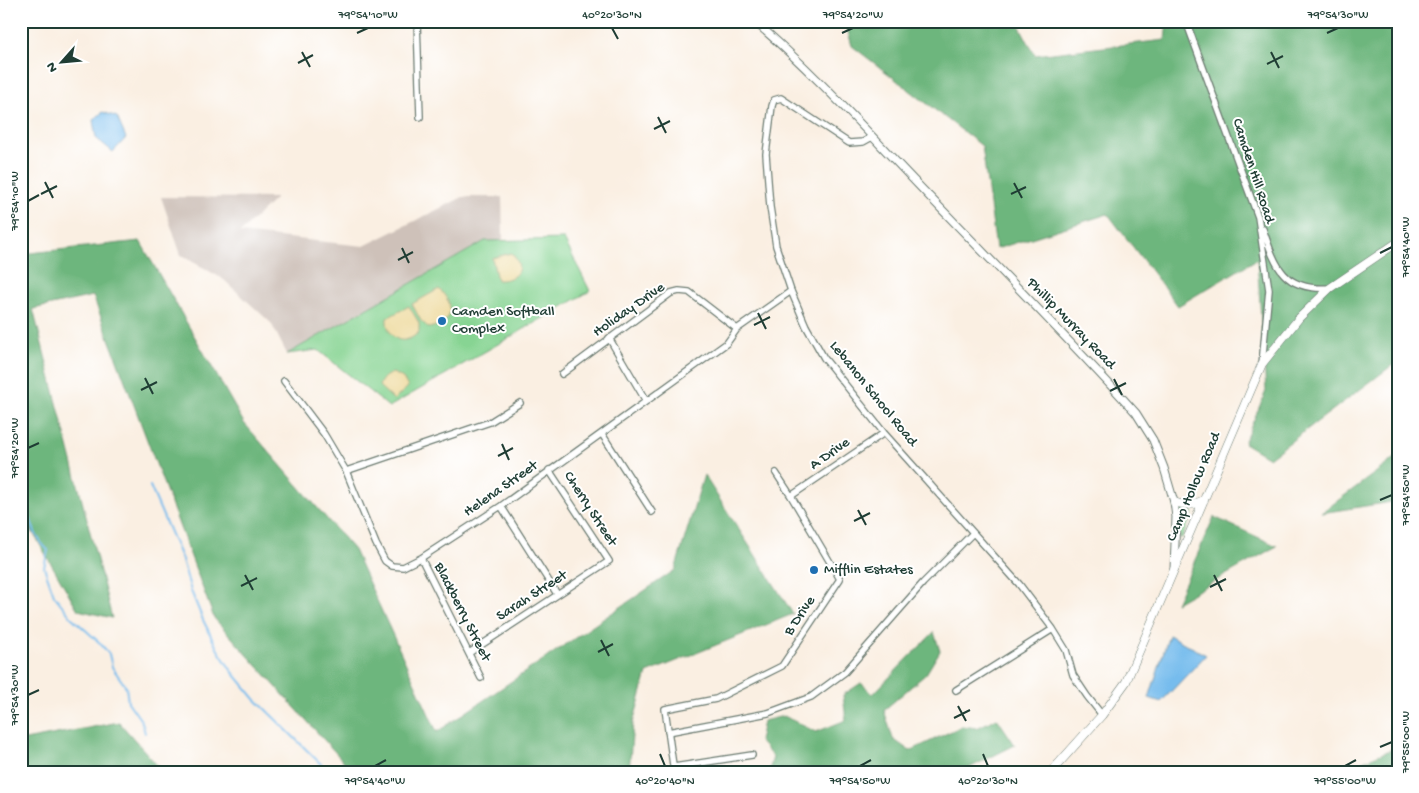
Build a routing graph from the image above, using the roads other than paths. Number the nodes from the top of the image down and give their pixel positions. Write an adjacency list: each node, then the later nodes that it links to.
1 (417, 21): 4 (street)
2 (754, 21): 5 (street)
3 (1186, 21): 6 (street, Camden Hill Road)
4 (420, 117)
5 (872, 137): 9 (street, Lebanon School Road); 24 (street, Phillip Murray Road)
6 (1258, 217): 8 (street); 12 (street, Camden Hill Road)
7 (1398, 242): 8 (main road, Camp Hollow Road)
8 (1330, 288): 12 (main road, Camp Hollow Road)
9 (791, 291): 10 (street, Helena Street); 17 (street, Lebanon School Road)
10 (737, 329): 11 (street, Holiday Drive); 15 (street, Helena Street)
11 (610, 338): 13 (street, Holiday Drive); 15 (street)
12 (1262, 364): 23 (main road, Camp Hollow Road)
13 (562, 374)
14 (284, 381): 20 (street, Helena Street)
15 (646, 401): 18 (street, Helena Street)
16 (520, 403): 20 (street)
17 (884, 432): 22 (street, A Drive); 27 (street, Lebanon School Road)
18 (602, 434): 19 (street, Helena Street); 26 (street)
19 (549, 470): 25 (street, Helena Street); 29 (street, Cherry Street)
20 (346, 471): 28 (street, Helena Street)
21 (776, 473): 22 (street, B Drive)
22 (791, 496): 37 (street, B Drive)
23 (1204, 500): 24 (main road); 30 (main road, Camp Hollow Road)
24 (1174, 502): 30 (street, Phillip Murray Road)
25 (501, 506): 28 (street, Helena Street); 31 (street)
26 (652, 512)
27 (973, 533): 32 (street, Lebanon School Road); 37 (street)
28 (421, 558): 33 (street, Blackberry Street)
29 (609, 561): 31 (street, Sarah Street)
30 (1174, 569): 36 (main road, Camp Hollow Road)
31 (557, 594): 33 (street, Sarah Street)
32 (1053, 630): 35 (street); 36 (street, Lebanon School Road)
33 (469, 653): 34 (street, Blackberry Street)
34 (482, 678)
35 (956, 690)
36 (1102, 715): 40 (main road, Camp Hollow Road)
37 (668, 732): 39 (street)
38 (752, 755): 39 (street)
39 (674, 770)
40 (1051, 772)

